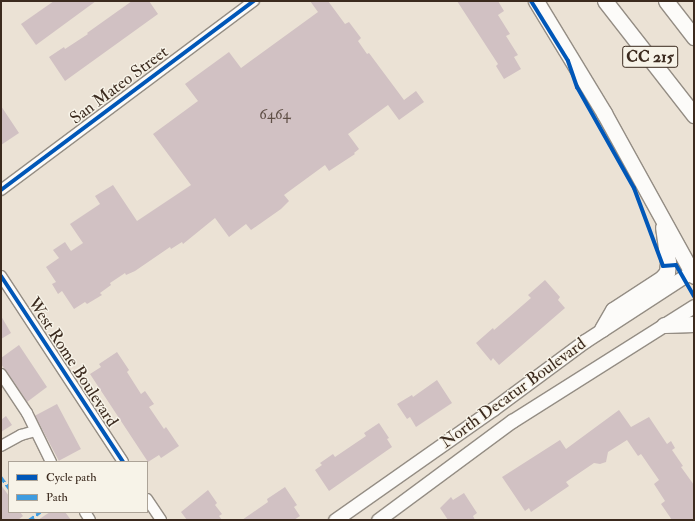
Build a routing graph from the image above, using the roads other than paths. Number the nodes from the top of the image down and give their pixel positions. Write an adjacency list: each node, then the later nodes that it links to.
1 (254, 1): 7 (street, San Mateo Street)
2 (536, 1): 8 (highway)
3 (605, 1): 6 (highway, CC 215)
4 (666, 1): 5 (highway, CC 215)
5 (694, 37)
6 (694, 115)
7 (1, 190)
8 (662, 218): 9 (highway); 14 (highway)
9 (693, 273): 14 (main road, North Decatur Boulevard)
10 (1, 276): 19 (street, West Rome Boulevard)
11 (694, 306): 13 (main road, North Decatur Boulevard)
12 (694, 324): 13 (highway)
13 (664, 325): 23 (main road, North Decatur Boulevard)
14 (602, 329): 22 (main road, North Decatur Boulevard)
15 (1, 374): 16 (street)
16 (35, 431): 17 (street); 18 (street)
17 (1, 446)
18 (50, 461)
19 (122, 461)
20 (148, 500): 21 (street)
21 (161, 520)
22 (336, 520)
23 (378, 520)

